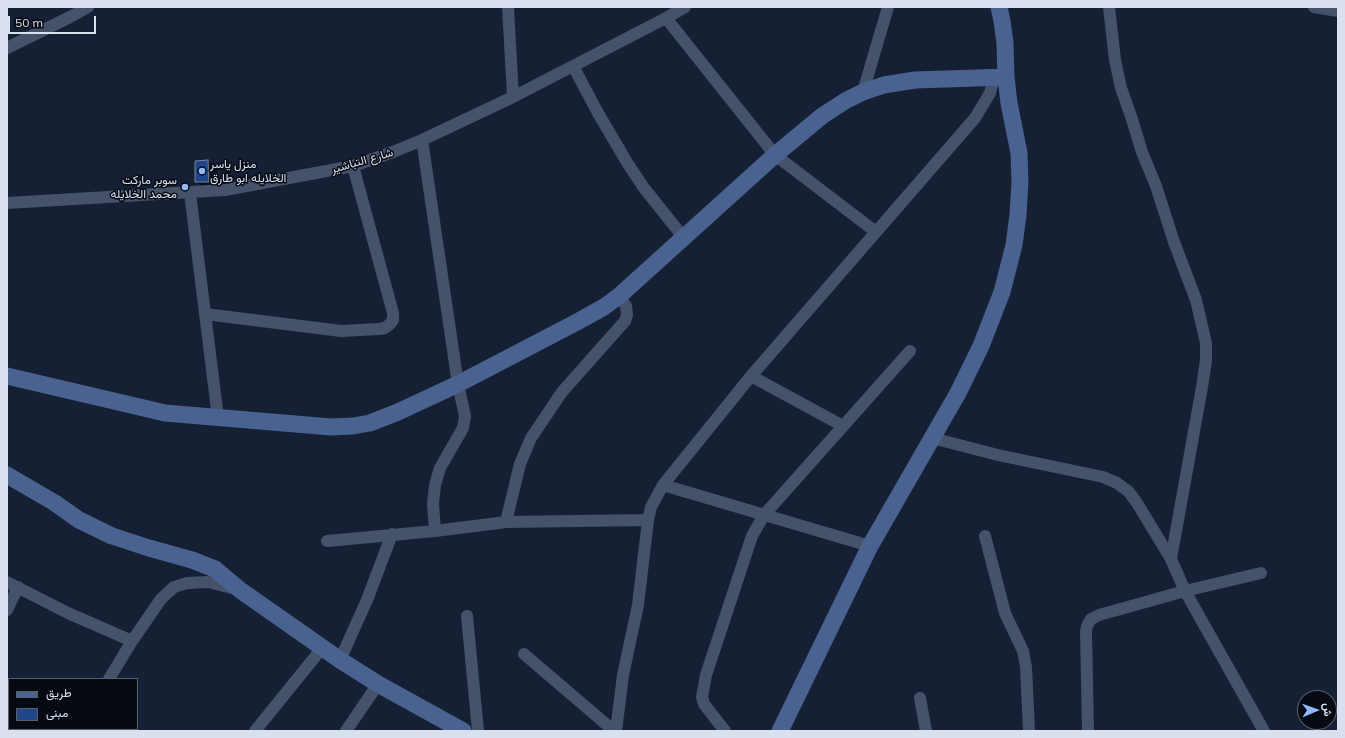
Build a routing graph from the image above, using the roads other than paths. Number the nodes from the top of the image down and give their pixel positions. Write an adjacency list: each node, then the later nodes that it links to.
1 (88, 7): 10 (street)
2 (508, 7): 14 (street)
3 (685, 7): 9 (street, شارع التباشير)
4 (888, 7): 13 (street)
5 (999, 7): 12 (street)
6 (1109, 7): 41 (street)
7 (1314, 7): 8 (street)
8 (1338, 11)
9 (666, 18): 11 (street, شارع التباشير); 16 (street)
10 (7, 48)
11 (573, 66): 14 (street, شارع التباشير); 21 (street)
12 (1000, 77): 13 (street); 20 (street); 30 (street)
13 (863, 92): 16 (street)
14 (513, 97): 15 (street, شارع التباشير)
15 (422, 140): 17 (street, شارع التباشير); 27 (street)
16 (776, 155): 20 (street); 21 (street)
17 (354, 166): 18 (street, شارع التباشير); 23 (street)
18 (190, 193): 19 (street, شارع التباشير); 23 (street)
19 (7, 203)
20 (876, 232): 26 (street)
21 (684, 238): 22 (street)
22 (619, 296): 27 (street); 35 (street)
23 (205, 314): 28 (street)
24 (910, 351): 29 (street)
25 (7, 376): 28 (street)
26 (751, 376): 29 (street); 32 (street)
27 (458, 384): 28 (street); 36 (street)
28 (218, 418)
29 (843, 426): 33 (street)
30 (932, 438): 40 (street); 41 (street)
31 (7, 475): 44 (street)
32 (663, 485): 33 (street); 34 (street)
33 (764, 515): 40 (street); 60 (street)
34 (648, 520): 35 (street); 59 (street)
35 (506, 522): 36 (street)
36 (435, 531): 37 (street)
37 (392, 534): 39 (street); 51 (street)
38 (985, 536): 63 (street)
39 (327, 541)
40 (870, 546): 61 (street)
41 (1171, 559): 45 (street)
42 (1261, 573): 45 (street)
43 (12, 585): 46 (street); 48 (street)
44 (240, 590): 48 (street); 49 (street)
45 (1185, 591): 64 (street); 65 (street)
46 (7, 610)
47 (467, 616): 58 (street)
48 (132, 641): 52 (street)
49 (323, 647): 51 (street); 55 (street)
50 (524, 654): 59 (street)
51 (340, 660): 53 (street)
52 (110, 678)
53 (378, 684): 56 (street); 57 (street)
54 (920, 698): 62 (street)
55 (255, 731)
56 (346, 731)
57 (462, 731)
58 (478, 731)
59 (615, 731)
60 (725, 731)
61 (780, 731)
62 (926, 731)
63 (1029, 731)
64 (1088, 731)
65 (1264, 731)

